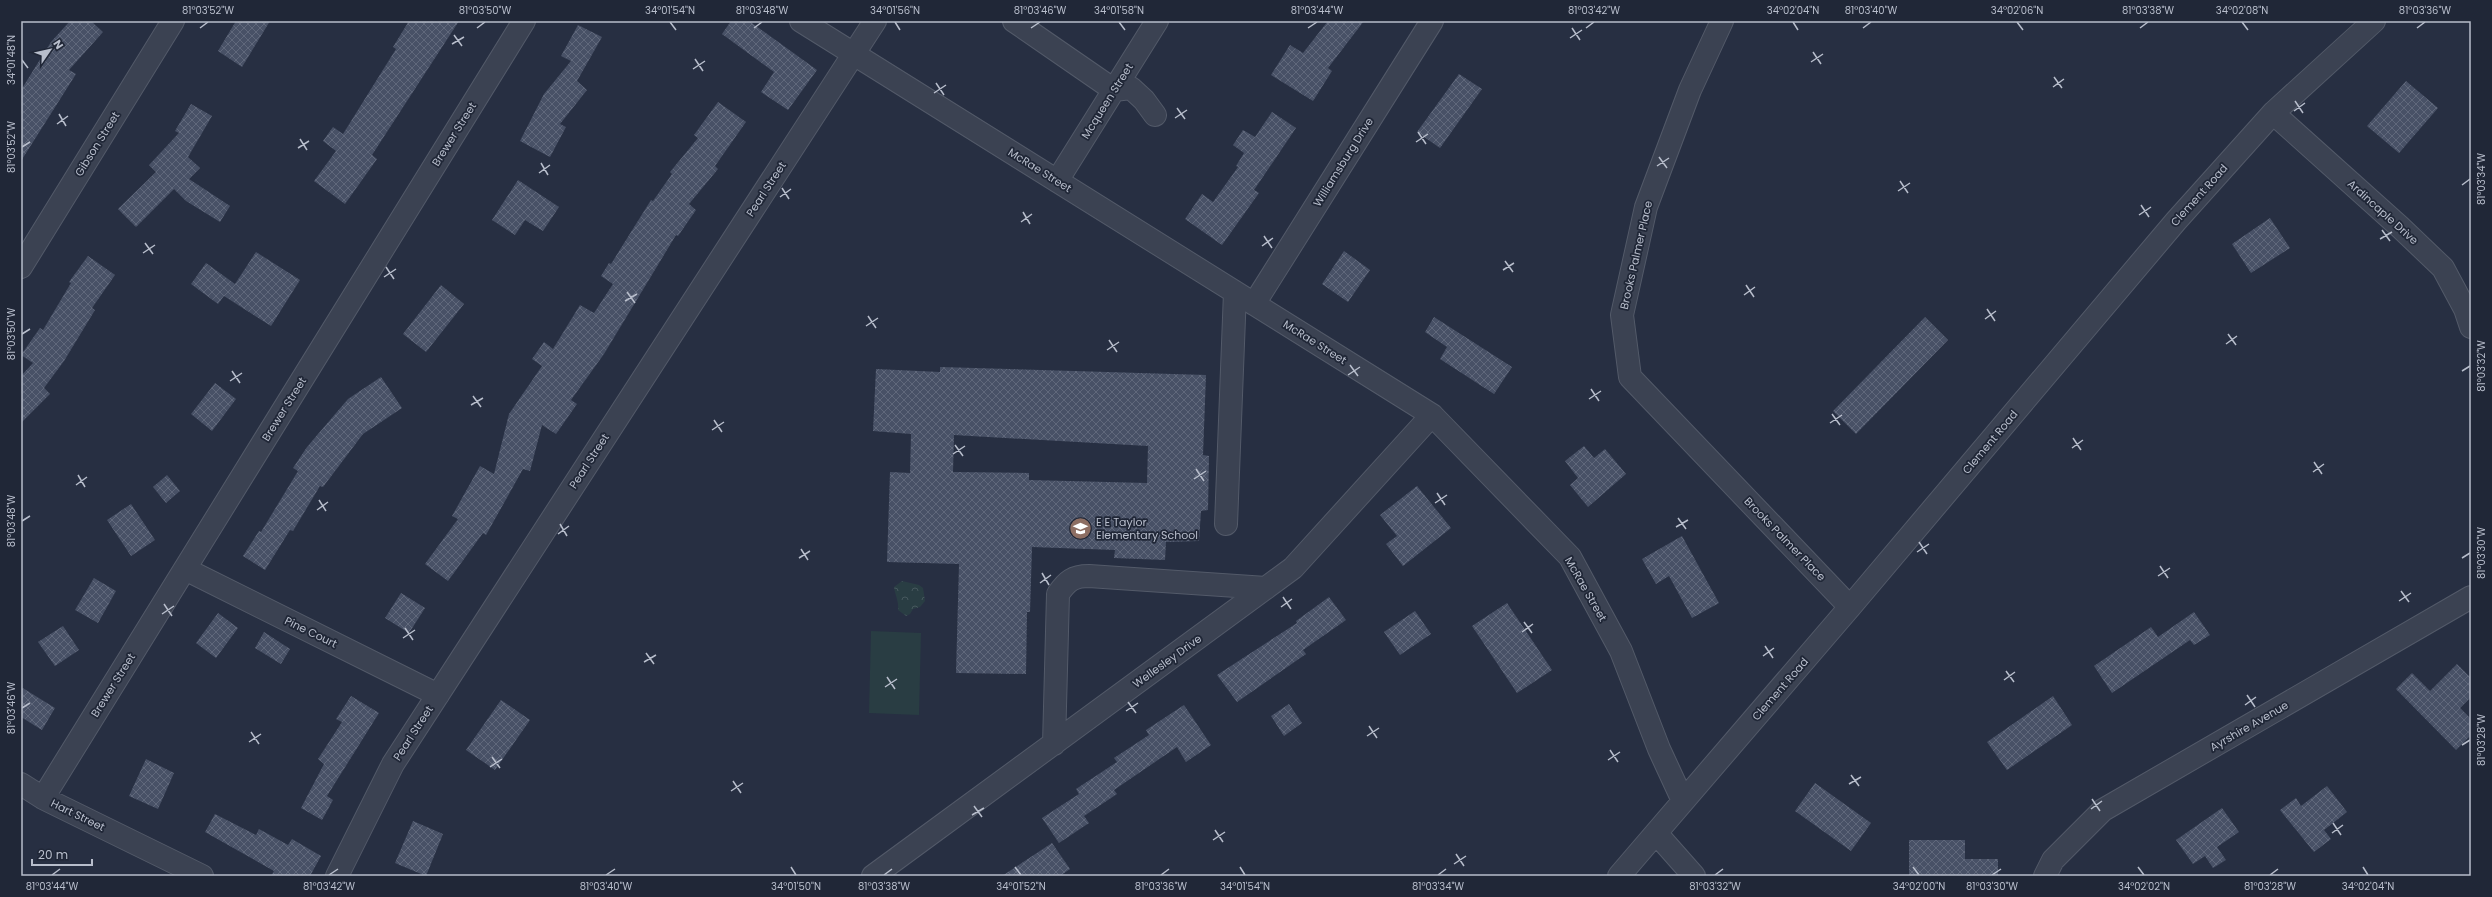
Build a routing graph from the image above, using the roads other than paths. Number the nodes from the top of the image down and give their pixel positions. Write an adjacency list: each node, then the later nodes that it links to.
1 (173, 21): 15 (street, Gibson Street)
2 (524, 21): 21 (street, Brewer Street)
3 (801, 21): 10 (street, McRae Street)
4 (875, 21): 10 (street, Pearl Street)
5 (1014, 21): 11 (street)
6 (1157, 21): 11 (street, Mcqueen Street)
7 (1432, 21): 17 (street, Williamsburg Drive)
8 (1722, 21): 24 (street, Brooks Palmer Place)
9 (2374, 21): 12 (street, Clement Road)
10 (854, 54): 14 (street, McRae Street); 25 (street, Pearl Street)
11 (1114, 90): 13 (street); 14 (street, Mcqueen Street)
12 (2273, 113): 18 (street, Ardincaple Drive); 24 (street, Clement Road)
13 (1155, 115)
14 (1057, 181): 16 (street, McRae Street)
15 (21, 267)
16 (1235, 292): 17 (street, McRae Street); 20 (street)
17 (1254, 304): 19 (street, McRae Street)
18 (2471, 327)
19 (1432, 415): 22 (street, Wellesley Drive); 29 (street, McRae Street)
20 (1226, 524)
21 (185, 569): 25 (street, Pine Court); 28 (street, Brewer Street)
22 (1266, 588): 26 (street, Wellesley Drive); 26 (street)
23 (2471, 597): 36 (street, Ayrshire Avenue)
24 (1850, 607): 29 (street, Clement Road)
25 (438, 695): 32 (street, Pearl Street)
26 (1054, 744): 33 (street, Wellesley Drive)
27 (21, 784): 28 (street, Hart Street)
28 (43, 798): 31 (street, Hart Street)
29 (1683, 801): 30 (street, Clement Road)
30 (1656, 833): 34 (street, Clement Road); 35 (street)
31 (202, 876)
32 (338, 876)
33 (873, 876)
34 (1619, 876)
35 (1694, 876)
36 (2045, 876)

